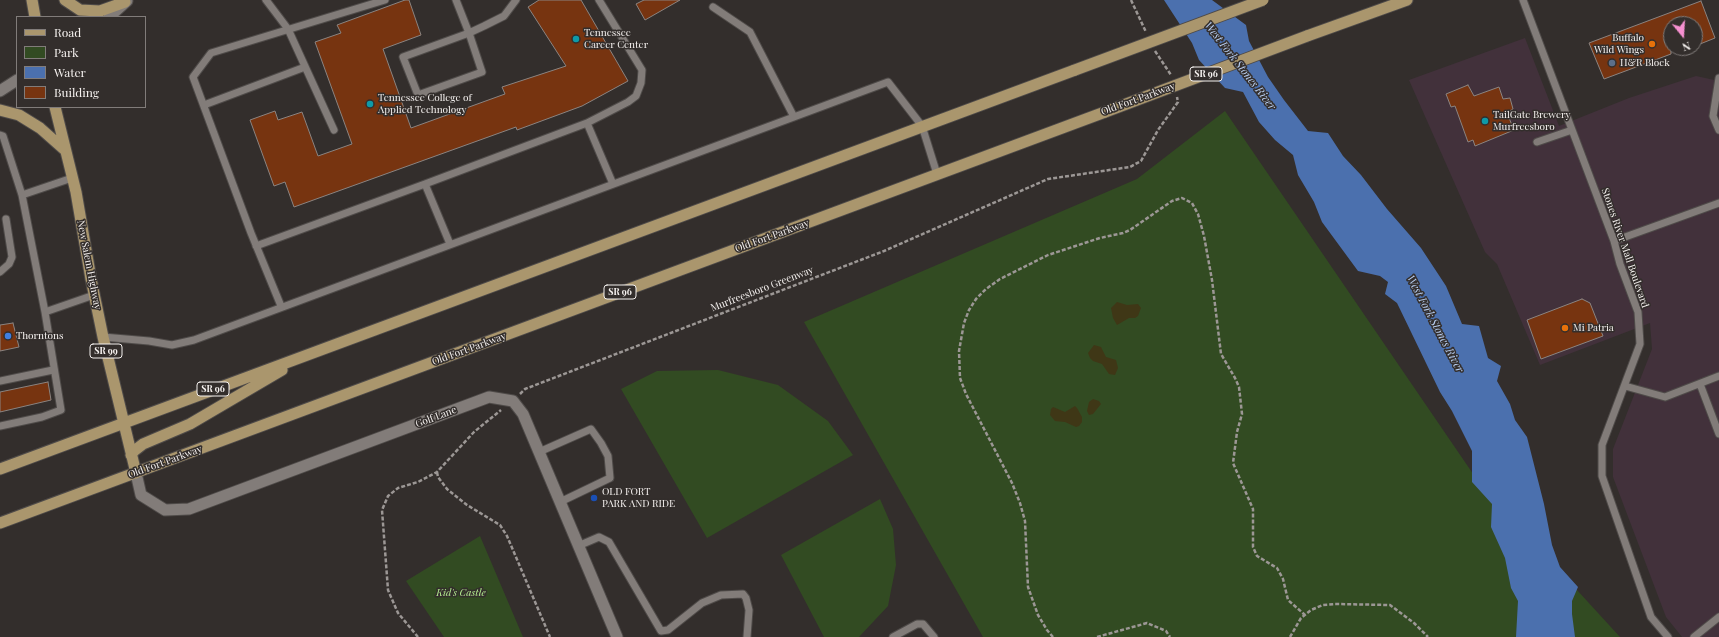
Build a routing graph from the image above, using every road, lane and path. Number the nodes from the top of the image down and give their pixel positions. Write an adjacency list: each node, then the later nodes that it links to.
1 (32, 0): 14 (main road)
2 (65, 0): 12 (main road)
3 (266, 0): 16 (lane)
4 (385, 0): 16 (lane)
5 (456, 0): 17 (lane)
6 (516, 0): 17 (lane)
7 (599, 0): 30 (lane)
8 (1131, 0): 18 (path)
9 (1263, 0): 31 (main road, SR 96, bridge)
10 (1407, 0): 38 (main road, Old Fort Parkway / SR 96, bridge)
11 (1523, 0): 33 (lane, Stones River Mall Boulevard)
12 (127, 1): 15 (street)
13 (713, 7): 29 (lane)
14 (35, 16)
15 (110, 16)
16 (288, 29): 20 (lane); 26 (lane)
17 (469, 33): 17 (lane)
18 (1148, 36)
19 (1154, 49): 23 (path)
20 (305, 67): 26 (lane); 32 (lane)
21 (1719, 78): 34 (lane)
22 (16, 81): 24 (street)
23 (1175, 82)
24 (0, 91)
25 (1177, 95): 59 (path, Murfreesboro Greenway)
26 (204, 105): 47 (lane)
27 (55, 108): 37 (main road, New Salem Highway / SR 99)
28 (0, 110): 37 (main road)
29 (794, 117): 31 (lane); 41 (lane)
30 (587, 124): 40 (lane); 41 (lane)
31 (922, 126): 38 (lane); 53 (main road, SR 96)
32 (334, 130)
33 (1572, 130): 36 (lane); 45 (lane, Stones River Mall Boulevard)
34 (1719, 130)
35 (0, 135): 42 (lane)
36 (1537, 142)
37 (66, 151): 39 (main road, New Salem Highway / SR 99)
38 (937, 174): 67 (main road, Old Fort Parkway / SR 96)
39 (72, 178): 42 (lane); 49 (main road, New Salem Highway / SR 99)
40 (425, 184): 46 (lane); 47 (lane)
41 (613, 184): 46 (lane)
42 (22, 195): 51 (lane)
43 (1719, 203): 45 (lane)
44 (6, 219): 48 (lane)
45 (1614, 241): 58 (lane, Stones River Mall Boulevard)
46 (450, 244): 50 (lane)
47 (256, 246): 50 (lane)
48 (2, 269)
49 (94, 295): 51 (lane); 52 (main road, New Salem Highway / SR 99)
50 (281, 306): 52 (lane)
51 (45, 312): 54 (lane)
52 (103, 337): 60 (main road, New Salem Highway / SR 99)
53 (304, 356): 60 (main road, SR 96); 64 (main road)
54 (53, 370): 56 (lane); 61 (lane)
55 (1719, 376): 57 (lane)
56 (0, 381)
57 (1700, 384): 58 (lane); 62 (lane)
58 (1625, 386): 84 (lane, Stones River Mall Boulevard)
59 (513, 401): 63 (street); 66 (path, Murfreesboro Greenway); 67 (street, Golf Lane)
60 (122, 423): 64 (main road, SR 99); 65 (main road, SR 96)
61 (0, 426)
62 (1719, 434)
63 (539, 452): 68 (street); 68 (lane)
64 (131, 455): 67 (main road, SR 99)
65 (0, 469)
66 (436, 472): 73 (path, Murfreesboro Greenway); 74 (path)
67 (136, 473): 69 (main road, Old Fort Parkway / SR 96)
68 (560, 502): 70 (street)
69 (0, 523)
70 (578, 546): 75 (street); 76 (lane)
71 (1305, 615): 79 (path); 82 (path); 83 (path)
72 (1719, 617): 85 (lane)
73 (418, 637)
74 (550, 637)
75 (616, 637)
76 (747, 637)
77 (892, 637): 78 (lane)
78 (934, 637)
79 (1053, 637)
80 (1097, 637): 81 (path)
81 (1170, 637)
82 (1290, 637)
83 (1428, 637)
84 (1668, 637)
85 (1694, 637)

